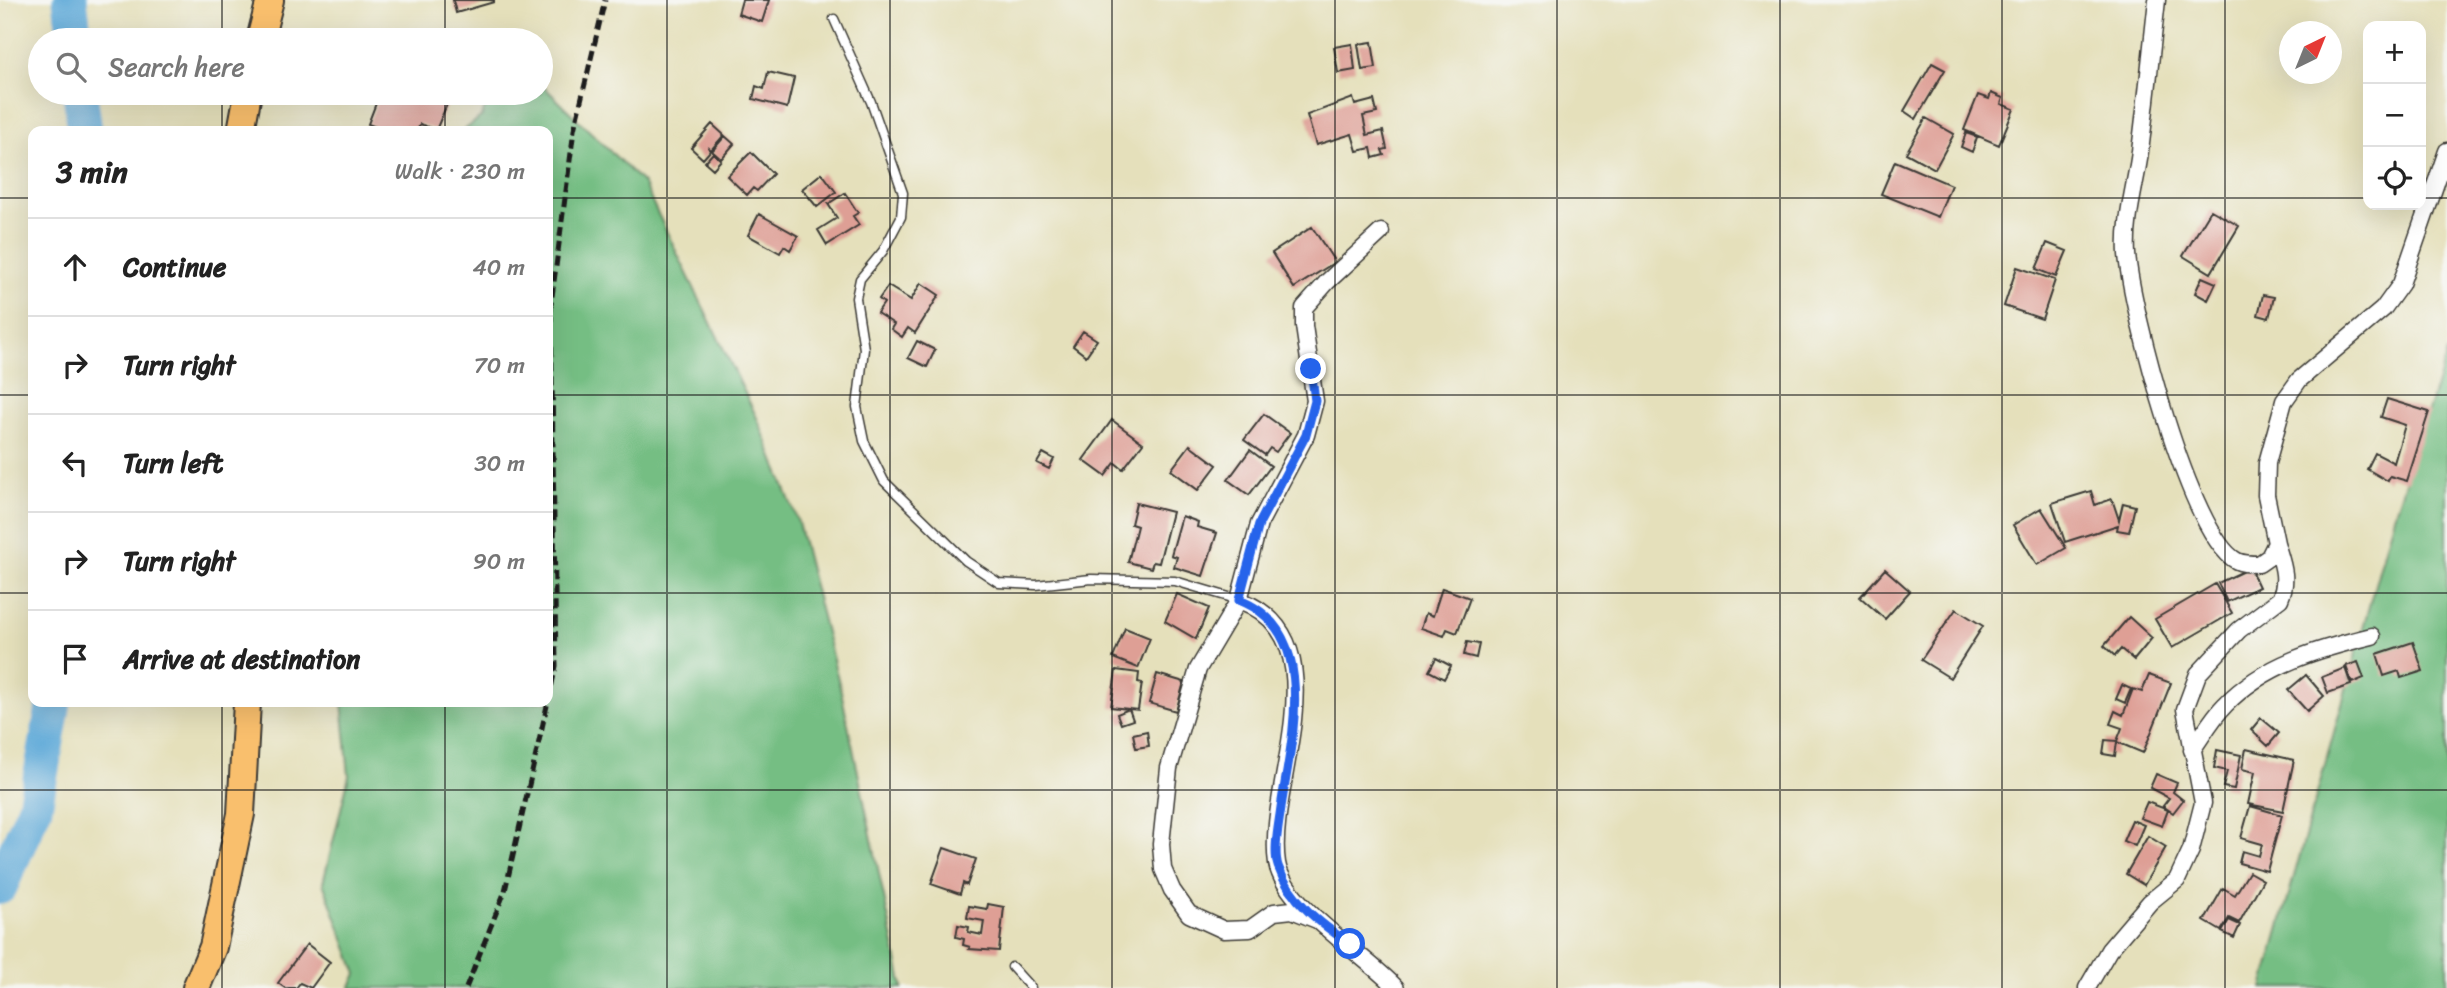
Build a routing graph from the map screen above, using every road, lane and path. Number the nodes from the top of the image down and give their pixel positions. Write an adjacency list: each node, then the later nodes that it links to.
1 (270, 0): 4 (main road)
2 (2157, 0): 9 (street)
3 (834, 19): 10 (lane)
4 (263, 28)
5 (246, 105): 6 (main road)
6 (242, 126)
7 (2447, 151): 9 (street)
8 (1381, 232): 10 (street)
9 (2276, 543): 13 (street)
10 (1239, 600): 14 (street); 14 (street)
11 (2372, 636): 13 (street)
12 (247, 707): 16 (main road)
13 (2192, 750): 19 (street)
14 (1317, 920): 18 (street)
15 (1012, 967): 17 (lane)
16 (196, 988)
17 (1031, 988)
18 (1396, 988)
19 (2087, 988)

